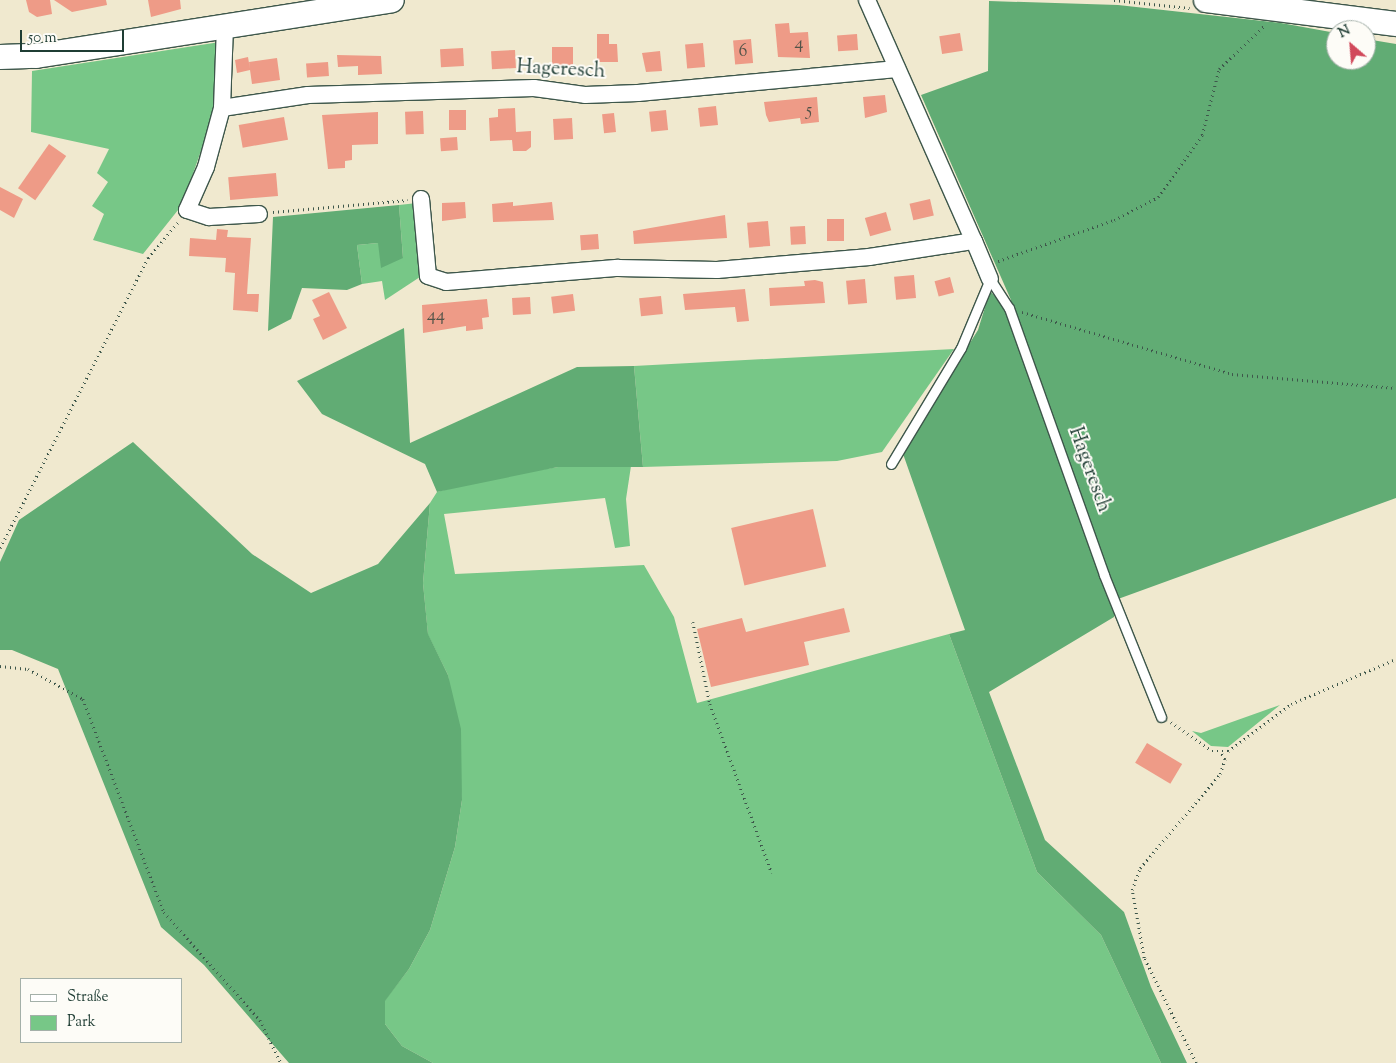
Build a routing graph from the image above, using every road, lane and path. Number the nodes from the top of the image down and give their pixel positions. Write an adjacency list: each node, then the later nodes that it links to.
1 (392, 0): 6 (main road)
2 (867, 0): 8 (street, Hageresch)
3 (1206, 0): 4 (main road)
4 (1278, 4): 5 (main road); 14 (path)
5 (1396, 24)
6 (225, 26): 7 (main road); 9 (street)
7 (0, 57)
8 (897, 69): 9 (street, Hageresch); 13 (street, Hageresch)
9 (222, 108): 11 (street)
10 (421, 199): 12 (path); 13 (street)
11 (188, 210): 12 (street); 18 (path)
12 (259, 214)
13 (974, 241): 14 (street, Hageresch)
14 (988, 273): 15 (lane, Hageresch); 17 (lane)
15 (1009, 308): 16 (path); 22 (lane, Hageresch)
16 (1396, 388)
17 (891, 464)
18 (0, 548)
19 (693, 622): 24 (path)
20 (1396, 660): 23 (path)
21 (0, 666): 25 (path)
22 (1160, 716): 23 (path)
23 (1221, 753): 26 (path)
24 (772, 873)
25 (281, 1063)
26 (1196, 1063)

